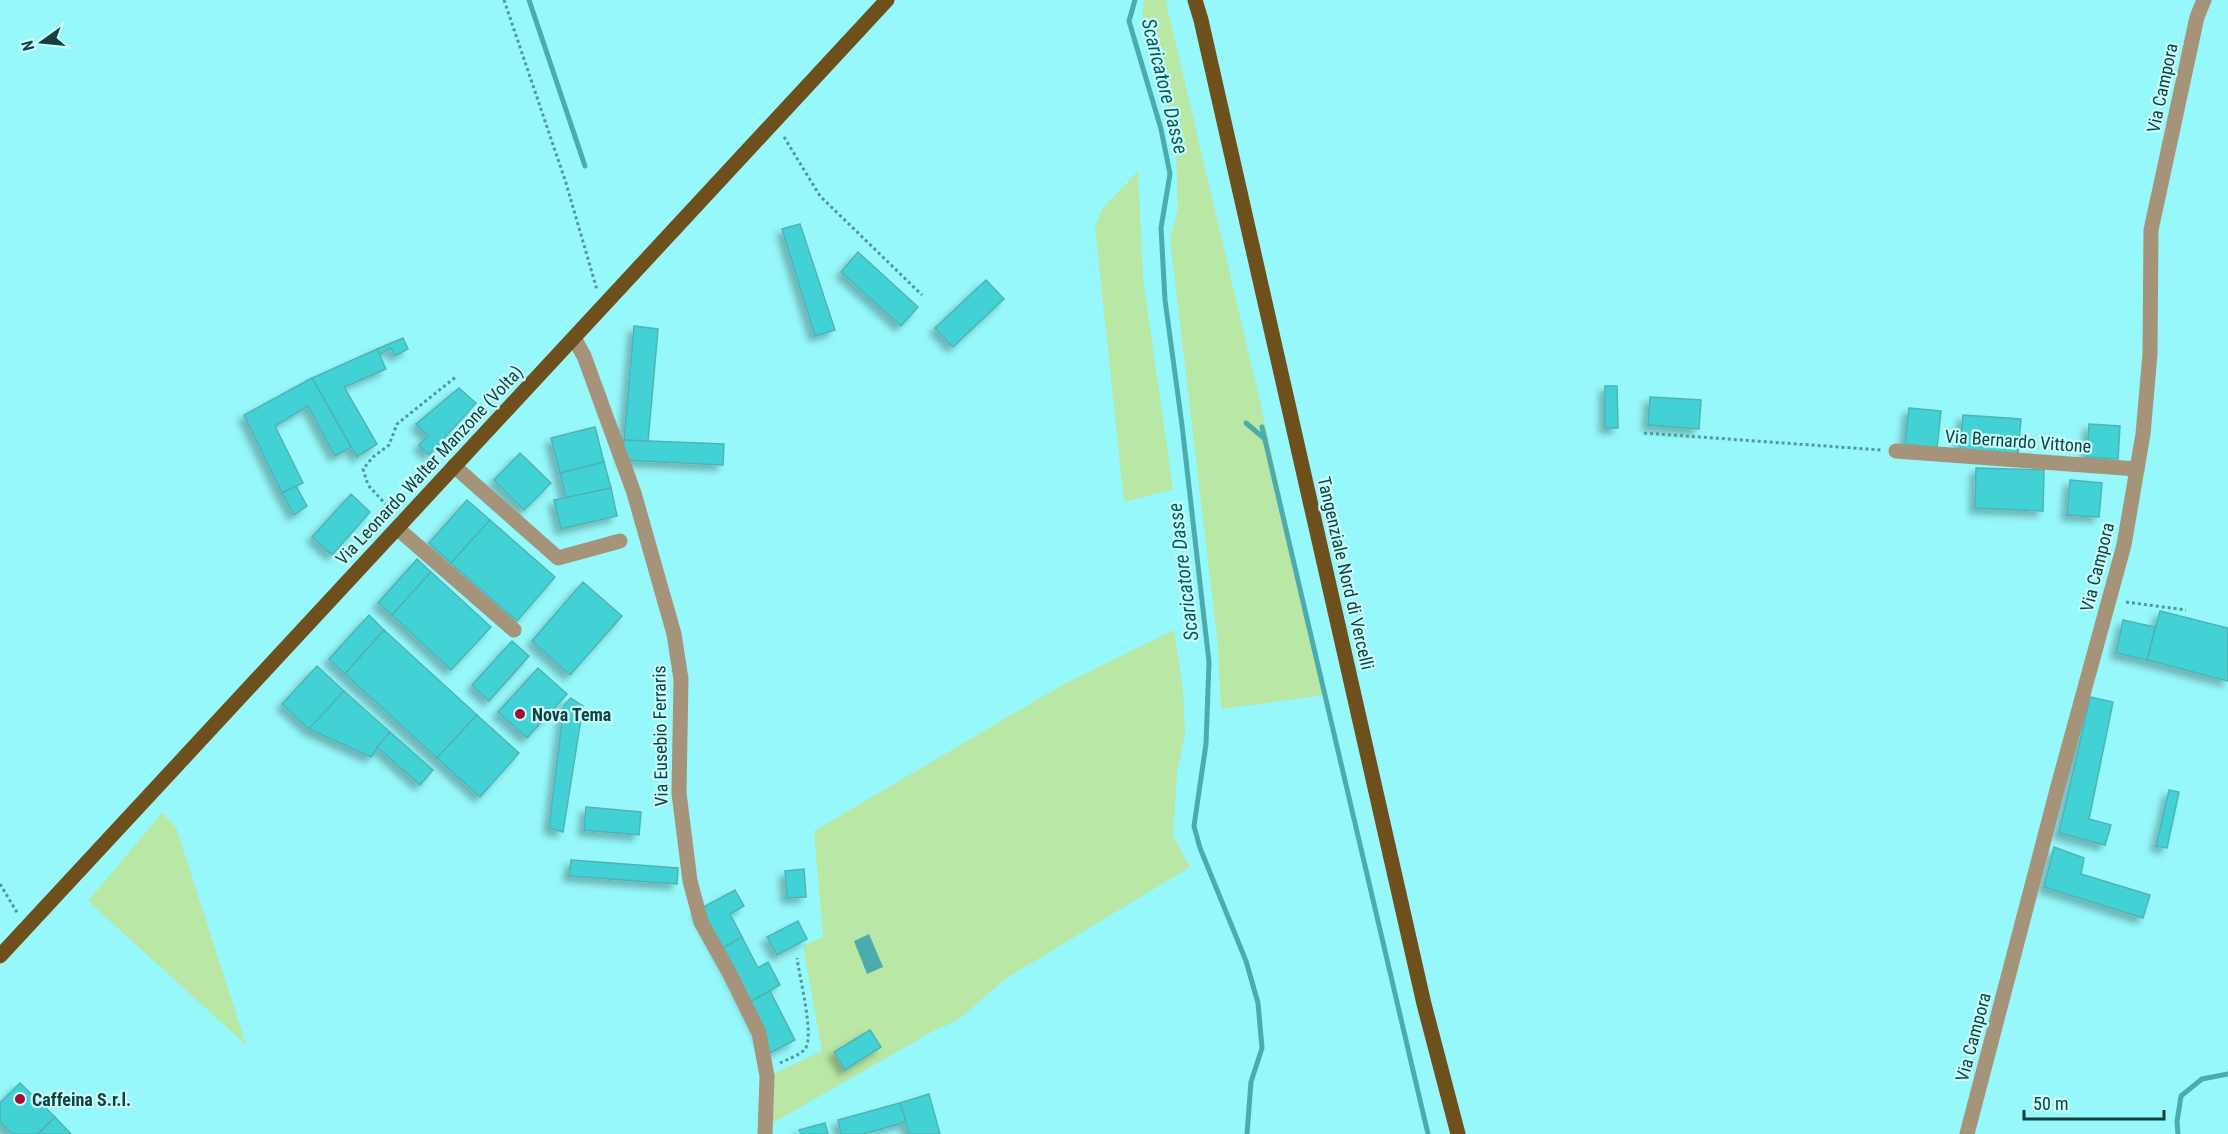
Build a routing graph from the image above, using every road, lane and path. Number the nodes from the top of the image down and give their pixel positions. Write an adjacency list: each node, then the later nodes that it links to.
1 (504, 0): 7 (path)
2 (887, 0): 5 (main road, Via Leonardo Walter Manzone (Volta))
3 (1197, 0): 25 (main road, Tangenziale Nord di Vercelli)
4 (2204, 0): 13 (street, Via Campora)
5 (775, 121): 6 (path); 7 (main road, Via Leonardo Walter Manzone (Volta))
6 (922, 295)
7 (602, 307): 8 (main road, Via Leonardo Walter Manzone (Volta))
8 (574, 338): 12 (main road, Via Leonardo Walter Manzone (Volta)); 23 (street, Via Eusebio Ferraris)
9 (457, 376): 14 (path)
10 (1644, 433): 11 (path)
11 (1896, 451): 13 (street, Via Bernardo Vittone)
12 (454, 466): 14 (main road, Via Leonardo Walter Manzone (Volta)); 15 (street)
13 (2137, 469): 16 (street, Via Campora)
14 (399, 525): 18 (street); 20 (main road, Via Leonardo Walter Manzone (Volta))
15 (620, 541)
16 (2109, 600): 17 (path); 26 (street, Via Campora)
17 (2186, 610)
18 (514, 630)
19 (0, 885): 20 (path)
20 (27, 927): 21 (main road, Via Leonardo Walter Manzone (Volta))
21 (0, 956)
22 (797, 958): 23 (path)
23 (765, 1070): 24 (street, Via Eusebio Ferraris)
24 (765, 1134)
25 (1458, 1134)
26 (1968, 1134)

